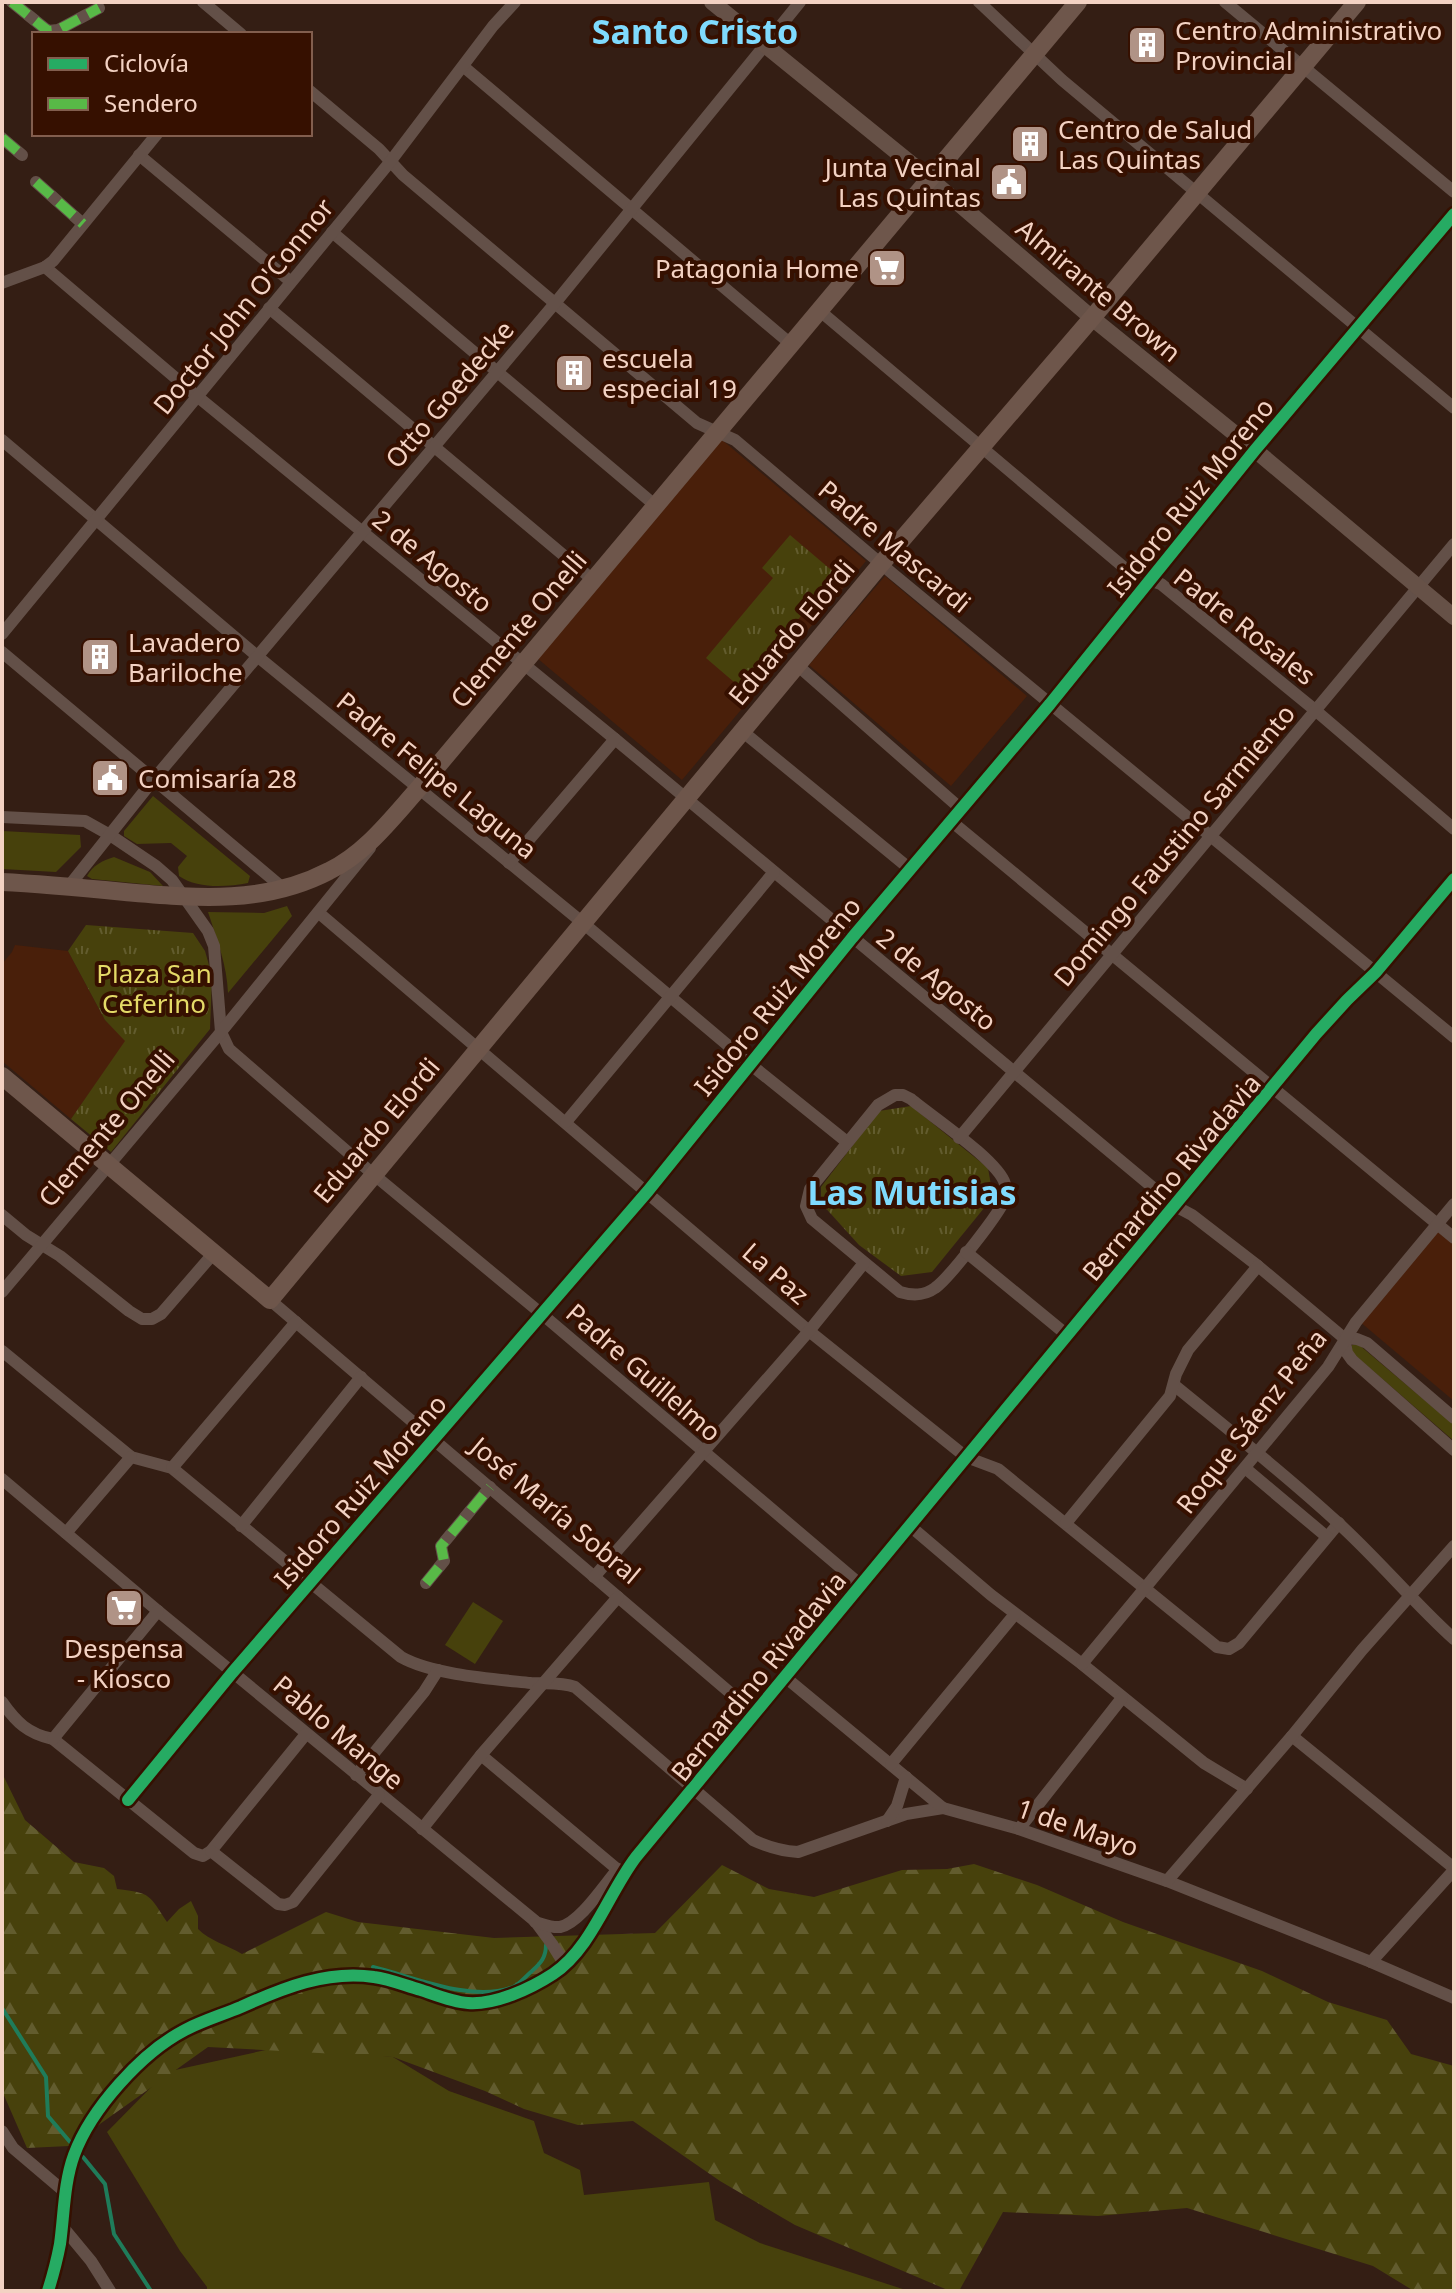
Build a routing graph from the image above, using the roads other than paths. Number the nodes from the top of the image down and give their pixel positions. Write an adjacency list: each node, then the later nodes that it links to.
1 (12, 2): 10 (street)
2 (203, 2): 11 (street)
3 (515, 2): 14 (street, Doctor John O'Connor)
4 (712, 2): 12 (main road, Almirante Brown)
5 (800, 2): 12 (street, Otto Goedecke)
6 (979, 2): 13 (street)
7 (1078, 2): 13 (main road, Clemente Onelli)
8 (1225, 2): 15 (street)
9 (1357, 2): 15 (main road, Eduardo Elordi)
10 (99, 8)
11 (238, 32)
12 (765, 46): 22 (main road, Almirante Brown); 26 (street, Otto Goedecke)
13 (1034, 54): 22 (main road, Clemente Onelli); 25 (street)
14 (464, 67): 21 (street, Doctor John O'Connor); 26 (street)
15 (1303, 67): 24 (street); 25 (main road, Eduardo Elordi)
16 (312, 93): 21 (street, Padre Mascardi)
17 (155, 136): 20 (street)
18 (2, 138): 19 (street)
19 (22, 155)
20 (139, 155): 28 (street); 31 (street)
21 (390, 162): 29 (street, Doctor John O'Connor); 33 (street, Padre Mascardi)
22 (930, 179): 35 (main road, Clemente Onelli); 36 (main road, Almirante Brown)
23 (36, 182): 28 (street)
24 (1454, 192)
25 (1197, 193): 36 (main road, Eduardo Elordi); 37 (street)
26 (631, 210): 33 (street, Otto Goedecke); 38 (street)
27 (1454, 214): 37 (street, Isidoro Ruiz Moreno)
28 (83, 224): 30 (street)
29 (332, 232): 31 (street, Doctor John O'Connor); 39 (street)
30 (45, 267): 32 (street); 40 (street, 2 de Agosto)
31 (290, 281): 34 (street, Doctor John O'Connor)
32 (2, 283)
33 (556, 302): 39 (street, Otto Goedecke); 42 (street, Padre Mascardi)
34 (269, 308): 40 (street, Doctor John O'Connor); 44 (street)
35 (820, 311): 38 (main road, Clemente Onelli); 45 (street, Padre Rosales)
36 (1092, 318): 45 (main road, Eduardo Elordi); 46 (main road, Almirante Brown)
37 (1357, 328): 41 (street); 46 (street, Isidoro Ruiz Moreno)
38 (792, 345): 42 (main road, Clemente Onelli)
39 (497, 370): 44 (street, Otto Goedecke); 47 (street)
40 (198, 397): 48 (street, Doctor John O'Connor); 49 (street, 2 de Agosto)
41 (1454, 408)
42 (718, 433): 47 (main road, Clemente Onelli); 51 (street, Padre Mascardi)
43 (2, 440): 48 (street, Padre Felipe Laguna)
44 (433, 446): 49 (street, Otto Goedecke); 52 (street)
45 (981, 447): 51 (main road, Eduardo Elordi); 53 (street, Padre Rosales)
46 (1255, 450): 53 (street, Isidoro Ruiz Moreno); 54 (main road, Almirante Brown)
47 (656, 506): 52 (main road, Clemente Onelli)
48 (97, 519): 56 (street, Doctor John O'Connor); 58 (street, Padre Felipe Laguna)
49 (362, 532): 58 (street, Otto Goedecke); 59 (street, 2 de Agosto)
50 (1454, 544): 54 (street, Domingo Faustino Sarmiento)
51 (881, 564): 60 (main road, Eduardo Elordi); 61 (street, Padre Mascardi)
52 (593, 580): 59 (main road, Clemente Onelli)
53 (1150, 581): 61 (street, Isidoro Ruiz Moreno); 62 (street, Padre Rosales)
54 (1419, 587): 55 (main road, Almirante Brown); 62 (street, Domingo Faustino Sarmiento)
55 (1454, 617)
56 (2, 634)
57 (2, 652): 65 (street)
58 (257, 656): 65 (street, Otto Goedecke); 66 (street, Padre Felipe Laguna)
59 (523, 664): 64 (street, 2 de Agosto); 66 (main road, Clemente Onelli)
60 (797, 665): 63 (main road, Eduardo Elordi); 68 (street)
61 (1050, 704): 68 (street, Isidoro Ruiz Moreno); 74 (street, Padre Mascardi)
62 (1315, 710): 71 (street, Padre Rosales); 74 (street, Domingo Faustino Sarmiento)
63 (742, 731): 67 (main road, Eduardo Elordi); 76 (street)
64 (615, 739): 67 (street, 2 de Agosto); 75 (street)
65 (154, 779): 73 (street, Otto Goedecke); 81 (street)
66 (419, 788): 72 (main road, Clemente Onelli); 75 (street, Padre Felipe Laguna)
67 (685, 800): 77 (street, 2 de Agosto); 84 (main road, Eduardo Elordi)
68 (961, 809): 70 (street, Isidoro Ruiz Moreno)
69 (2, 817): 73 (street)
70 (951, 821): 76 (street, Isidoro Ruiz Moreno); 86 (street)
71 (1454, 829)
72 (380, 832): 81 (main road); 83 (street, Clemente Onelli)
73 (110, 835): 80 (street, Otto Goedecke); 82 (street)
74 (1211, 835): 86 (street, Domingo Faustino Sarmiento); 87 (street, Padre Mascardi)
75 (509, 863): 84 (street, Padre Felipe Laguna)
76 (910, 869): 85 (street, Isidoro Ruiz Moreno)
77 (774, 872): 85 (street, 2 de Agosto); 88 (street)
78 (1454, 879): 87 (street, Bernardino Rivadavia)
79 (2, 882): 80 (main road)
80 (69, 886): 82 (main road)
81 (283, 888): 82 (main road)
82 (186, 898): 89 (street)
83 (319, 913): 89 (street, Clemente Onelli); 91 (street, La Paz)
84 (583, 923): 88 (street, Padre Felipe Laguna); 91 (main road, Eduardo Elordi)
85 (852, 938): 92 (street, Isidoro Ruiz Moreno); 93 (street, 2 de Agosto)
86 (1111, 954): 93 (street, Domingo Faustino Sarmiento); 95 (street)
87 (1376, 972): 90 (street, Padre Mascardi); 95 (street, Bernardino Rivadavia)
88 (670, 996): 92 (street, Padre Felipe Laguna); 96 (street)
89 (221, 1032): 99 (street, Clemente Onelli); 100 (street, Padre Guillelmo)
90 (1454, 1037)
91 (478, 1048): 96 (street, La Paz); 100 (main road, Eduardo Elordi)
92 (750, 1064): 98 (street, Padre Felipe Laguna); 101 (street, Isidoro Ruiz Moreno)
93 (1014, 1071): 97 (street, Domingo Faustino Sarmiento); 103 (street, 2 de Agosto)
94 (2, 1076): 99 (main road, José María Sobral)
95 (1273, 1088): 103 (street, Bernardino Rivadavia); 105 (street)
96 (566, 1122): 101 (street, La Paz)
97 (959, 1138): 98 (street); 108 (street)
98 (847, 1142): 110 (street)
99 (109, 1166): 107 (street, Clemente Onelli); 109 (main road, José María Sobral)
100 (373, 1174): 113 (main road, Eduardo Elordi); 114 (street, Padre Guillelmo)
101 (648, 1191): 114 (street, Isidoro Ruiz Moreno); 116 (street, La Paz)
102 (1454, 1204): 105 (street, Roque Sáenz Peña)
103 (1175, 1206): 111 (street, 2 de Agosto); 117 (street, Bernardino Rivadavia)
104 (2, 1215): 107 (street)
105 (1437, 1224): 106 (street); 118 (street, Roque Sáenz Peña)
106 (1454, 1238)
107 (41, 1245): 109 (street); 112 (street, Clemente Onelli)
108 (966, 1252): 110 (street); 117 (street)
109 (213, 1254): 113 (main road, José María Sobral)
110 (864, 1263): 116 (street)
111 (1258, 1266): 118 (street, 2 de Agosto); 121 (street)
112 (2, 1292)
113 (270, 1300): 115 (street, José María Sobral)
114 (543, 1315): 123 (street, Isidoro Ruiz Moreno); 125 (street, Padre Guillelmo)
115 (296, 1322): 120 (street, José María Sobral); 129 (street)
116 (809, 1331): 125 (street); 128 (street, La Paz)
117 (1067, 1335): 128 (street, Bernardino Rivadavia)
118 (1344, 1338): 122 (street, 2 de Agosto); 124 (street, 2 de Agosto); 126 (street, Roque Sáenz Peña)
119 (2, 1351): 127 (street)
120 (361, 1377): 123 (street, José María Sobral); 135 (street)
121 (1174, 1385): 126 (street); 133 (street)
122 (1454, 1418)
123 (434, 1440): 132 (street, José María Sobral); 141 (street, Isidoro Ruiz Moreno)
124 (1454, 1450)
125 (705, 1453): 140 (street); 143 (street, Padre Guillelmo)
126 (1257, 1453): 130 (street, Roque Sáenz Peña); 134 (street)
127 (131, 1457): 129 (street); 137 (street)
128 (966, 1457): 133 (street, La Paz); 136 (street, Bernardino Rivadavia)
129 (172, 1468): 135 (street, 1 de Mayo)
130 (1245, 1468): 138 (street); 144 (street, Roque Sáenz Peña)
131 (2, 1479): 137 (street, Pablo Mange)
132 (490, 1487): 140 (street, José María Sobral); 142 (street)
133 (1066, 1523): 144 (street, La Paz)
134 (1339, 1523): 138 (street); 146 (street)
135 (241, 1526): 141 (street, 1 de Mayo)
136 (910, 1526): 143 (street, Bernardino Rivadavia); 148 (street)
137 (66, 1533): 147 (street, Pablo Mange)
138 (1327, 1537): 144 (street, La Paz)
139 (1454, 1546): 146 (street)
140 (594, 1577): 145 (street, José María Sobral)
141 (309, 1583): 151 (street, 1 de Mayo); 152 (street, Isidoro Ruiz Moreno)
142 (426, 1583)
143 (861, 1585): 153 (street, Bernardino Rivadavia)
144 (1145, 1589): 150 (street, Roque Sáenz Peña)
145 (618, 1597): 154 (street); 157 (street, José María Sobral)
146 (1410, 1598): 149 (street); 159 (street)
147 (158, 1611): 152 (street, Pablo Mange); 160 (street)
148 (1015, 1614): 150 (street); 162 (street)
149 (1454, 1639)
150 (1082, 1664): 155 (street)
151 (438, 1670): 154 (street, 1 de Mayo); 163 (street)
152 (232, 1673): 158 (street, Pablo Mange); 168 (street, Isidoro Ruiz Moreno)
153 (785, 1677): 157 (street, Bernardino Rivadavia); 162 (street)
154 (543, 1684): 161 (street); 165 (street, 1 de Mayo)
155 (1122, 1698): 166 (street); 172 (street)
156 (2, 1702): 160 (street)
157 (755, 1714): 165 (street, Bernardino Rivadavia)
158 (306, 1734): 163 (street, Pablo Mange); 173 (street)
159 (1292, 1736): 166 (street); 174 (street)
160 (53, 1739): 168 (street)
161 (481, 1755): 171 (street); 175 (street)
162 (891, 1764): 164 (street)
163 (356, 1775): 167 (street, Pablo Mange)
164 (906, 1777): 169 (street); 170 (street)
165 (694, 1789): 170 (street, 1 de Mayo); 175 (street, Bernardino Rivadavia)
166 (1247, 1789): 176 (street)
167 (379, 1795): 171 (street, Pablo Mange); 173 (street)
168 (128, 1800): 173 (street)
169 (943, 1808): 170 (street, 1 de Mayo); 172 (street, 1 de Mayo)
170 (886, 1822)
171 (422, 1829): 177 (street, Pablo Mange)
172 (1019, 1829): 176 (street, 1 de Mayo)
173 (211, 1851)
174 (1454, 1869): 178 (street)
175 (620, 1872): 177 (street, Bernardino Rivadavia); 179 (street, Bernardino Rivadavia)
176 (1167, 1881): 178 (street, 1 de Mayo)
177 (535, 1921): 179 (street, Pablo Mange)
178 (1371, 1962): 180 (street, 1 de Mayo)
179 (565, 1965): 182 (street, Bernardino Rivadavia)
180 (1454, 1998)
181 (2, 2131): 182 (street)
182 (66, 2193): 183 (street, Bernardino Rivadavia)
183 (62, 2226): 184 (street, Bernardino Rivadavia); 185 (street)
184 (48, 2291)
185 (110, 2291)

